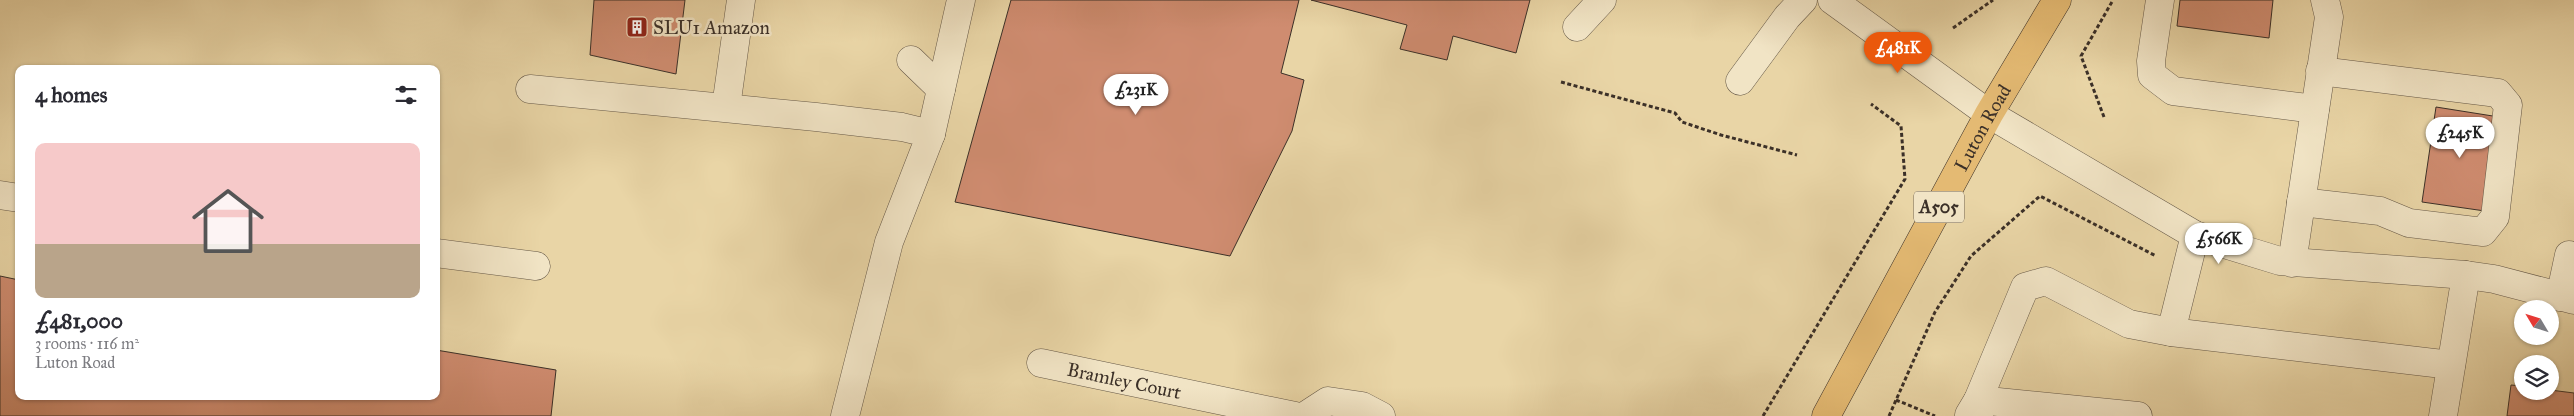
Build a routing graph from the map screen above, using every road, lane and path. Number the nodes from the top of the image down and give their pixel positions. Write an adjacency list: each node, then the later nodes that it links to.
1 (741, 0): 20 (street)
2 (961, 0): 18 (street)
3 (1584, 0): 4 (street)
4 (1602, 0)
5 (1803, 0): 15 (street)
6 (1832, 0): 22 (street)
7 (1993, 0): 12 (path)
8 (2056, 0): 22 (main road, Luton Road / A505)
9 (2113, 0): 23 (path)
10 (2160, 0): 21 (street)
11 (2327, 8): 14 (street)
12 (1953, 28)
13 (911, 60): 18 (street)
14 (2320, 71): 21 (street); 28 (street)
15 (1740, 81)
16 (1561, 82): 25 (path)
17 (530, 89): 20 (street)
18 (941, 89): 24 (street)
19 (1872, 104): 46 (path)
20 (726, 107): 24 (street)
21 (2315, 109): 28 (street)
22 (1989, 114): 29 (street); 47 (main road, Luton Road / A505)
23 (2104, 117)
24 (931, 134): 42 (street)
25 (1797, 155)
26 (0, 195): 27 (street)
27 (15, 197)
28 (2301, 202): 33 (street)
29 (2195, 235): 33 (street); 37 (street)
30 (440, 254): 34 (street)
31 (2569, 255): 36 (street)
32 (2157, 256): 40 (path)
33 (2292, 263): 35 (street)
34 (536, 266)
35 (2466, 275): 36 (street); 39 (street)
36 (2567, 299)
37 (2171, 332): 39 (street); 41 (street)
38 (1041, 363): 43 (street, Bramley Court)
39 (2451, 366): 51 (street)
40 (1896, 400): 48 (path); 49 (path)
41 (1975, 411): 50 (street)
42 (845, 416)
43 (1295, 416)
44 (1306, 416): 45 (street)
45 (1381, 416)
46 (1762, 416)
47 (1826, 416)
48 (1889, 416)
49 (1936, 416)
50 (2138, 416)
51 (2443, 416)

